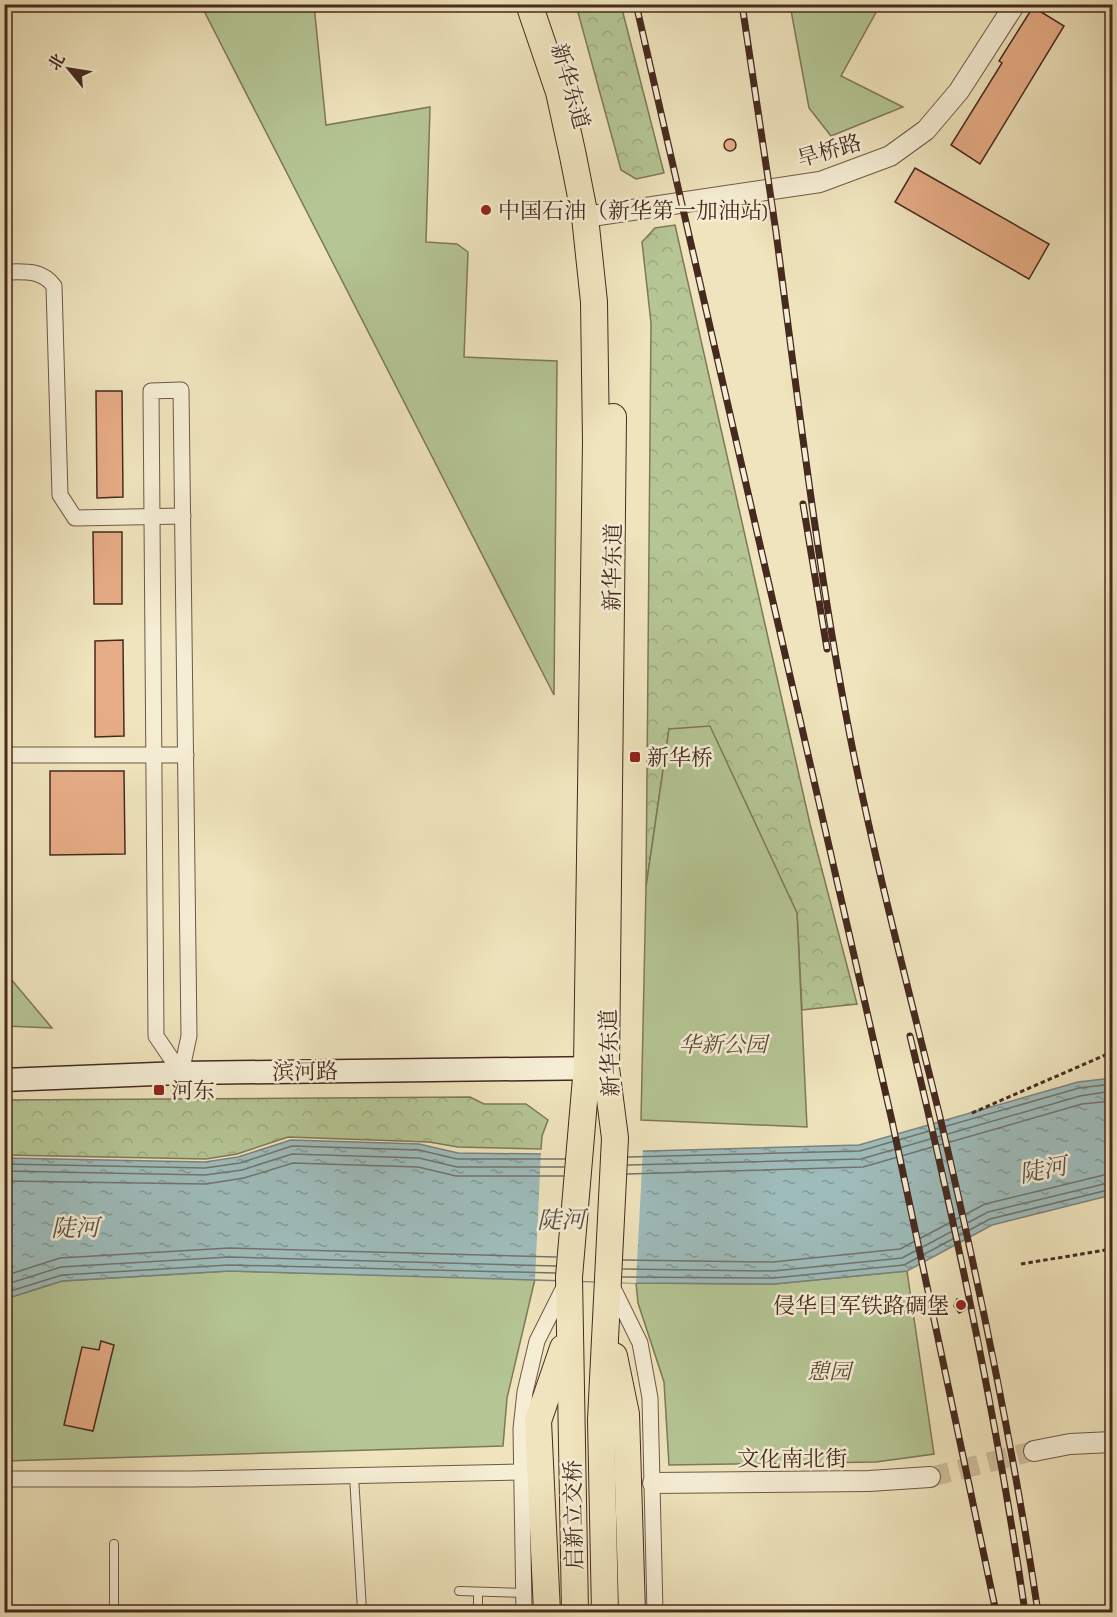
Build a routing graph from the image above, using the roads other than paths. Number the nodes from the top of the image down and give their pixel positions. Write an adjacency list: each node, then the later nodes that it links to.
1 (529, 4): 4 (main road, 新华东道)
2 (546, 4): 4 (main road, 新华东道)
3 (1015, 4): 4 (street, 旱桥路)
4 (594, 216): 11 (main road, 新华东道)
5 (4, 272): 7 (street)
6 (183, 516): 7 (street); 7 (street); 10 (street)
7 (152, 517): 8 (street)
8 (154, 754): 9 (street); 10 (street); 12 (street)
9 (4, 755)
10 (186, 755): 12 (street)
11 (596, 1067): 12 (main road, 滨河路); 14 (main road, 新华东道); 15 (main road, 新华东道)
12 (181, 1073): 13 (main road, 滨河路)
13 (4, 1080)
14 (569, 1277): 17 (main road); 20 (street)
15 (608, 1277): 16 (main road); 24 (street)
16 (606, 1323): 38 (main road, 启新立交桥); 39 (main road)
17 (570, 1327): 36 (main road, 启新立交桥); 37 (main road, 启新立交桥)
18 (1113, 1442): 19 (street)
19 (1034, 1451)
20 (523, 1472): 21 (street); 28 (street)
21 (354, 1476): 23 (street); 29 (lane)
22 (930, 1477): 24 (street, 文化南北街)
23 (4, 1479)
24 (653, 1483): 40 (street)
25 (114, 1544): 30 (lane)
26 (459, 1591): 27 (lane)
27 (478, 1592): 28 (lane); 34 (lane)
28 (524, 1593): 35 (street)
29 (362, 1610): 32 (lane); 33 (lane)
30 (115, 1611): 31 (lane)
31 (188, 1611): 32 (lane)
32 (282, 1611)
33 (396, 1612)
34 (478, 1612)
35 (524, 1612)
36 (546, 1612)
37 (574, 1612)
38 (605, 1612)
39 (632, 1612)
40 (655, 1612)

